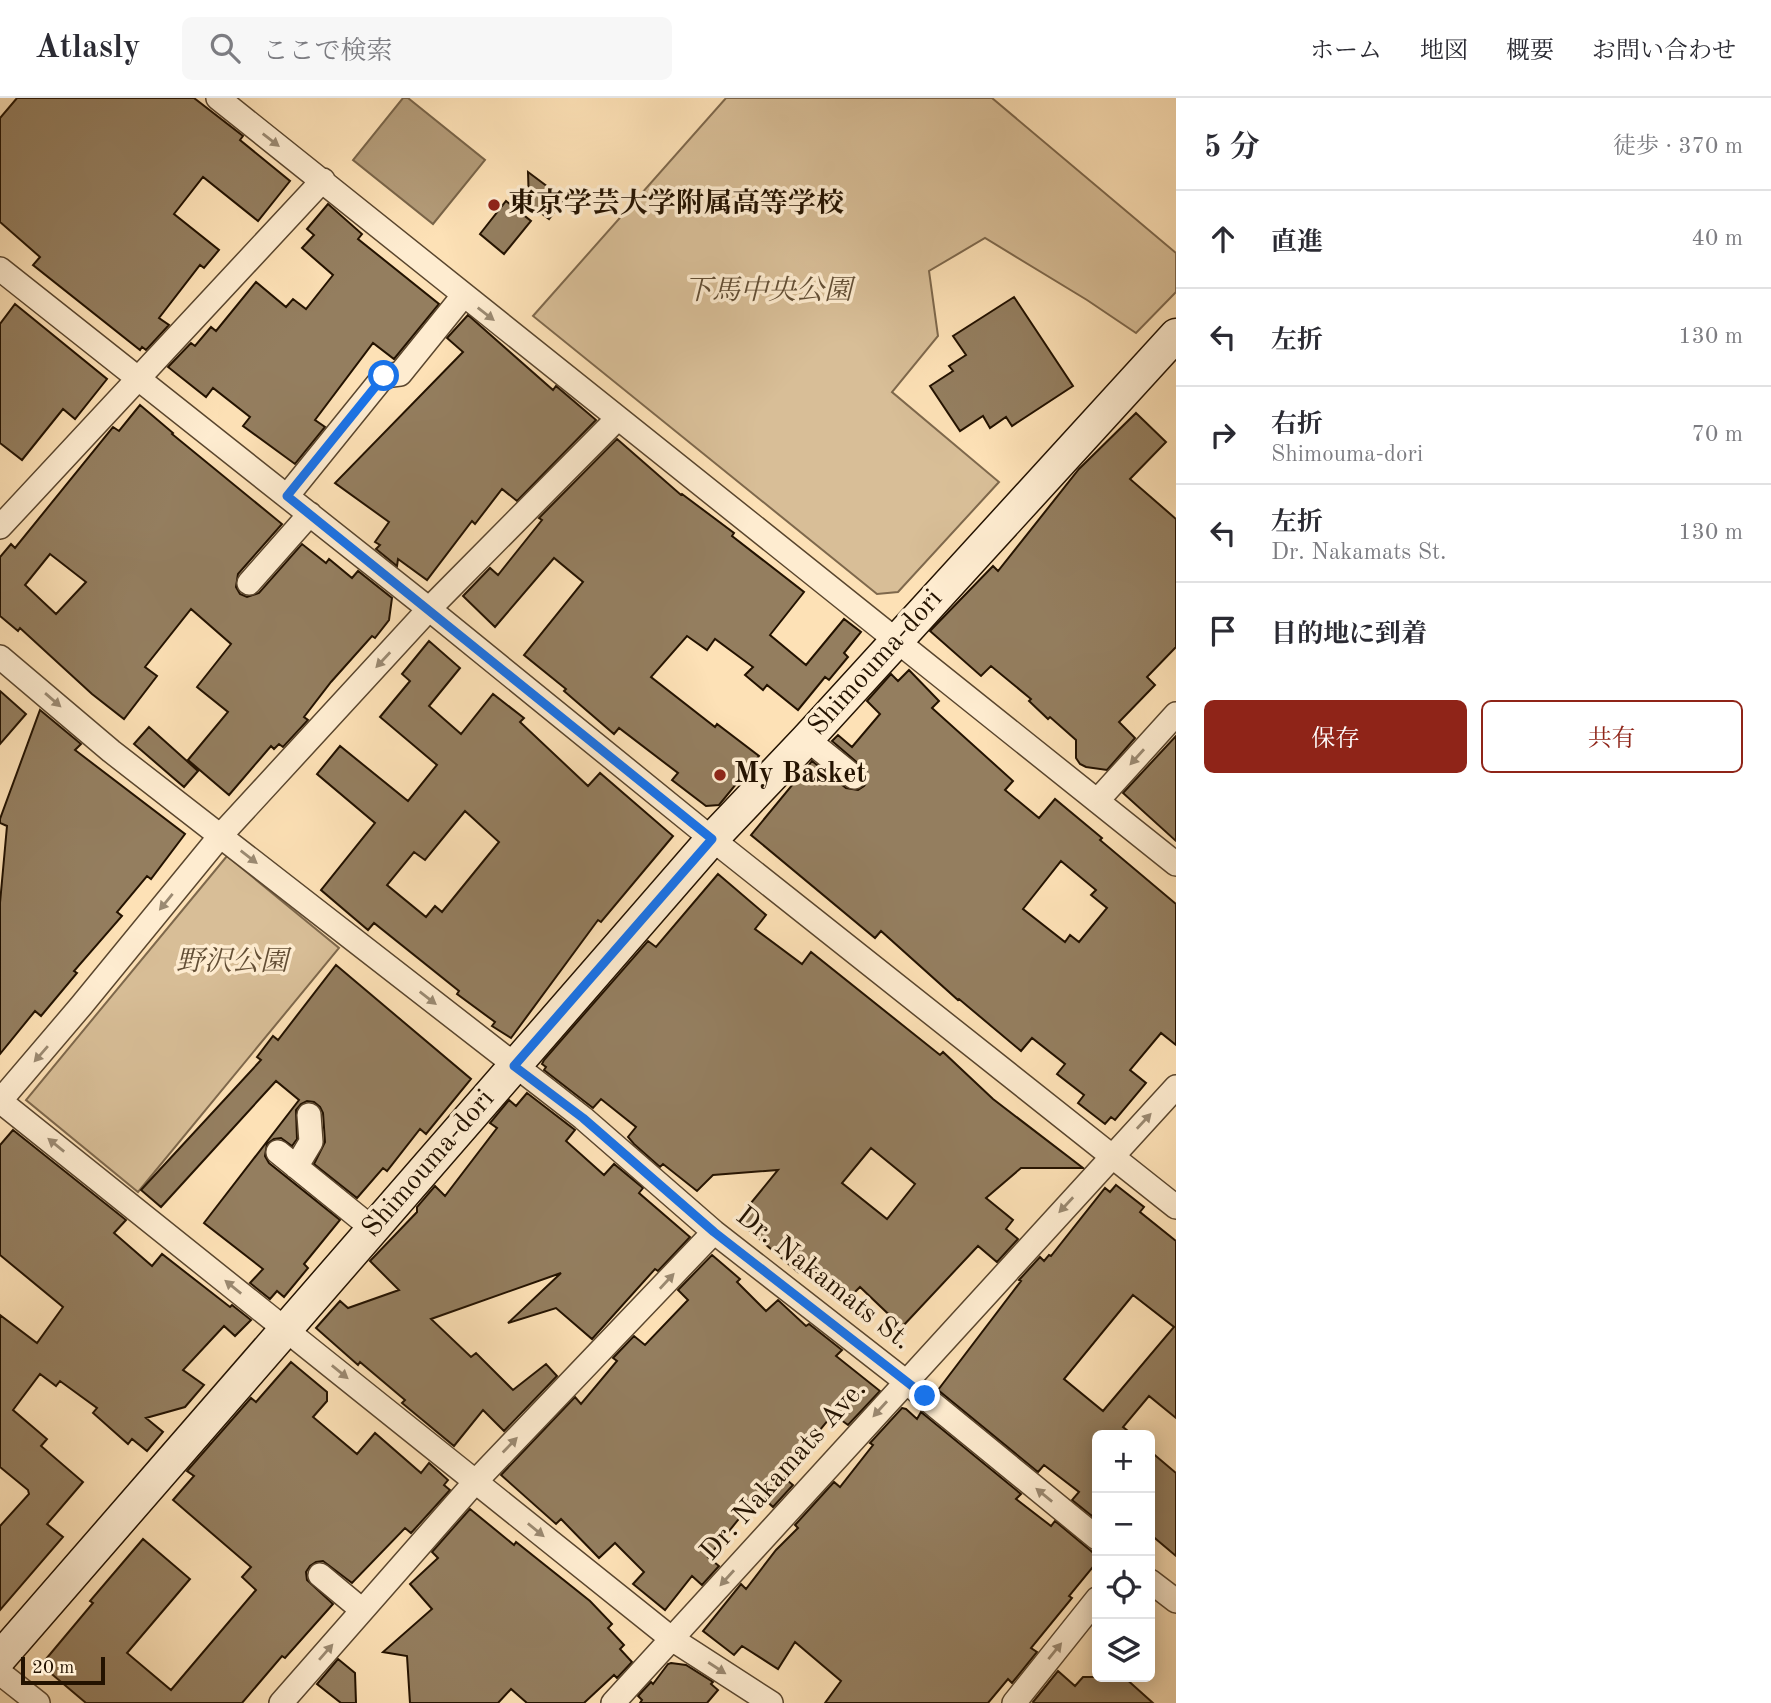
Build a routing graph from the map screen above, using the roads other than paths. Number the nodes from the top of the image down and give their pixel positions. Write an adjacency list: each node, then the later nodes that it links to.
1 (218, 98): 2 (street, one-way to 2)
2 (323, 180): 4 (street); 6 (street)
3 (0, 269): 6 (street)
4 (464, 296): 7 (street, one-way to 7); 8 (street)
5 (1176, 335): 13 (street, Shimouma-dori)
6 (140, 378): 8 (street); 10 (street)
7 (617, 419): 12 (street); 13 (street)
8 (287, 496): 9 (street)
9 (310, 514): 11 (street); 12 (street)
10 (0, 527)
11 (249, 583)
12 (429, 610): 19 (street, one-way to 19); 20 (street)
13 (895, 641): 16 (street, Shimouma-dori); 18 (street)
14 (0, 657): 19 (street, Dr. Nakamats St., one-way to 19)
15 (1176, 714): 18 (street, one-way to 18)
16 (807, 739): 17 (street); 20 (street, Shimouma-dori)
17 (854, 777)
18 (1097, 800): 21 (street)
19 (221, 835): 22 (street, Dr. Nakamats St., one-way to 22); 24 (street, one-way to 24)
20 (712, 839): 22 (street, Shimouma-dori); 27 (street)
21 (1176, 864)
22 (514, 1066): 30 (street, Shimouma-dori); 31 (street, Dr. Nakamats St.)
23 (1176, 1087): 27 (street, Dr. Nakamats Ave., one-way to 23)
24 (0, 1101): 32 (street, one-way to 24)
25 (309, 1115): 28 (street)
26 (278, 1152): 28 (street)
27 (1113, 1155): 29 (street); 33 (street, Dr. Nakamats Ave., one-way to 33)
28 (296, 1167): 30 (street)
29 (1176, 1207)
30 (373, 1229): 32 (street, Shimouma-dori)
31 (714, 1232): 33 (street, Dr. Nakamats St.); 34 (street, one-way to 31)
32 (286, 1330): 34 (street, one-way to 34); 42 (street, Shimouma-dori)
33 (905, 1381): 35 (street, Dr. Nakamats St., one-way to 33); 41 (street, Dr. Nakamats Ave., one-way to 41)
34 (476, 1481): 40 (street); 41 (street, one-way to 41)
35 (1092, 1534)
36 (320, 1575): 40 (street)
37 (1155, 1585): 38 (street)
38 (1176, 1601)
39 (1092, 1605): 48 (street, one-way to 39)
40 (362, 1611): 45 (street, one-way to 40)
41 (672, 1639): 46 (street, Dr. Nakamats Ave.); 47 (street, one-way to 47)
42 (0, 1658)
43 (0, 1672): 44 (street)
44 (38, 1703)
45 (281, 1703)
46 (613, 1703)
47 (771, 1703)
48 (1014, 1703)

